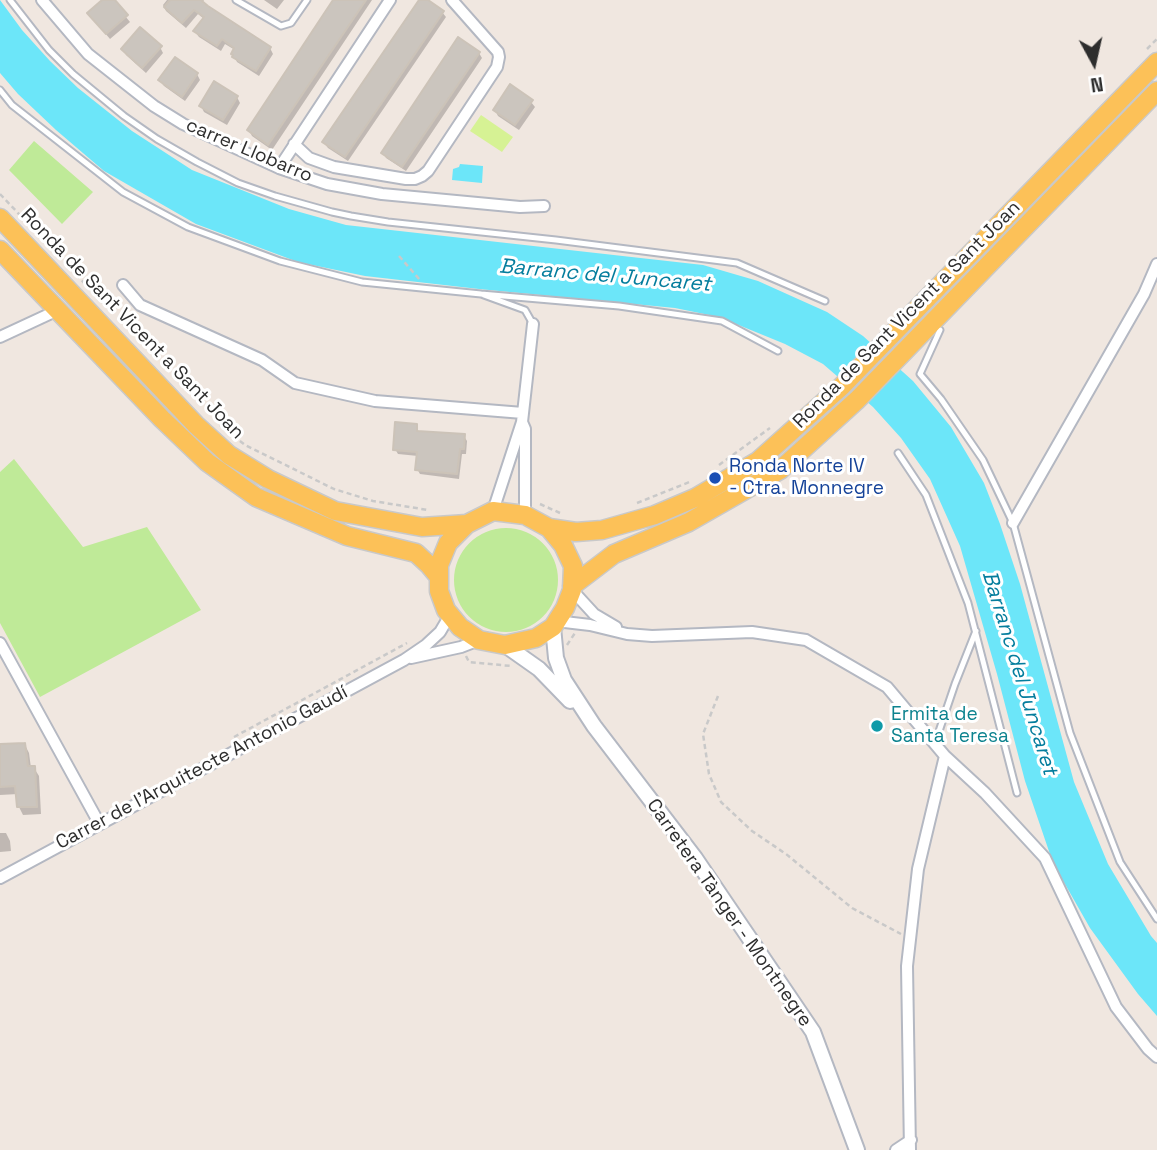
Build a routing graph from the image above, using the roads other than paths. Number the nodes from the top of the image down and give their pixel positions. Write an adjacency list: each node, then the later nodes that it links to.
1 (10, 0): 18 (lane)
2 (42, 0): 11 (street, carrer Llobarro)
3 (236, 0): 4 (lane)
4 (307, 0)
5 (390, 0): 10 (street)
6 (452, 0): 10 (street)
7 (1157, 62): 30 (main road, Ronda de Sant Vicent a Sant Joan)
8 (0, 90): 17 (lane)
9 (1157, 91): 32 (main road, Ronda de Sant Vicent a Sant Joan)
10 (294, 144): 11 (street)
11 (279, 168): 12 (street, carrer Llobarro)
12 (544, 206)
13 (0, 218): 29 (main road, Ronda de Sant Vicent a Sant Joan)
14 (0, 250): 19 (main road)
15 (1157, 264): 28 (street)
16 (123, 285): 24 (street)
17 (481, 294): 20 (lane); 23 (lane)
18 (825, 301)
19 (58, 310): 22 (street); 31 (main road)
20 (533, 324): 24 (street)
21 (940, 330): 28 (lane)
22 (0, 337)
23 (778, 351)
24 (523, 417): 26 (street); 27 (street)
25 (898, 453): 35 (lane)
26 (525, 509): 27 (main road, Ronda de Sant Vicent a Sant Joan); 30 (main road, Ronda de Sant Vicent a Sant Joan)
27 (494, 511): 29 (main road, Ronda de Sant Vicent a Sant Joan)
28 (1013, 523): 48 (lane)
29 (467, 524): 31 (main road)
30 (549, 528): 32 (main road, Ronda de Sant Vicent a Sant Joan)
31 (439, 577): 33 (main road)
32 (572, 588): 34 (main road, Ronda de Sant Vicent a Sant Joan); 36 (street)
33 (450, 615): 37 (main road); 40 (street, Carrer de l'Arquitecte Antonio Gaudí)
34 (554, 624): 36 (street); 39 (main road); 42 (street, Carretera Tànger - Montnegre)
35 (976, 631): 43 (lane); 45 (lane)
36 (627, 634): 43 (street)
37 (479, 640): 39 (main road); 40 (street, Carrer de l'Arquitecte Antonio Gaudí)
38 (0, 643): 41 (street)
39 (505, 645): 42 (street, Carretera Tànger - Montnegre)
40 (404, 660): 46 (street, Carrer de l'Arquitecte Antonio Gaudí)
41 (5, 663): 46 (street)
42 (594, 726): 51 (street, Carretera Tànger - Montnegre)
43 (935, 744): 44 (street)
44 (945, 756): 49 (street); 50 (street)
45 (1017, 793)
46 (99, 823): 47 (street, Carrer de l'Arquitecte Antonio Gaudí)
47 (0, 878)
48 (1157, 919)
49 (1157, 1057)
50 (910, 1145): 52 (street)
51 (859, 1149)
52 (896, 1150)

